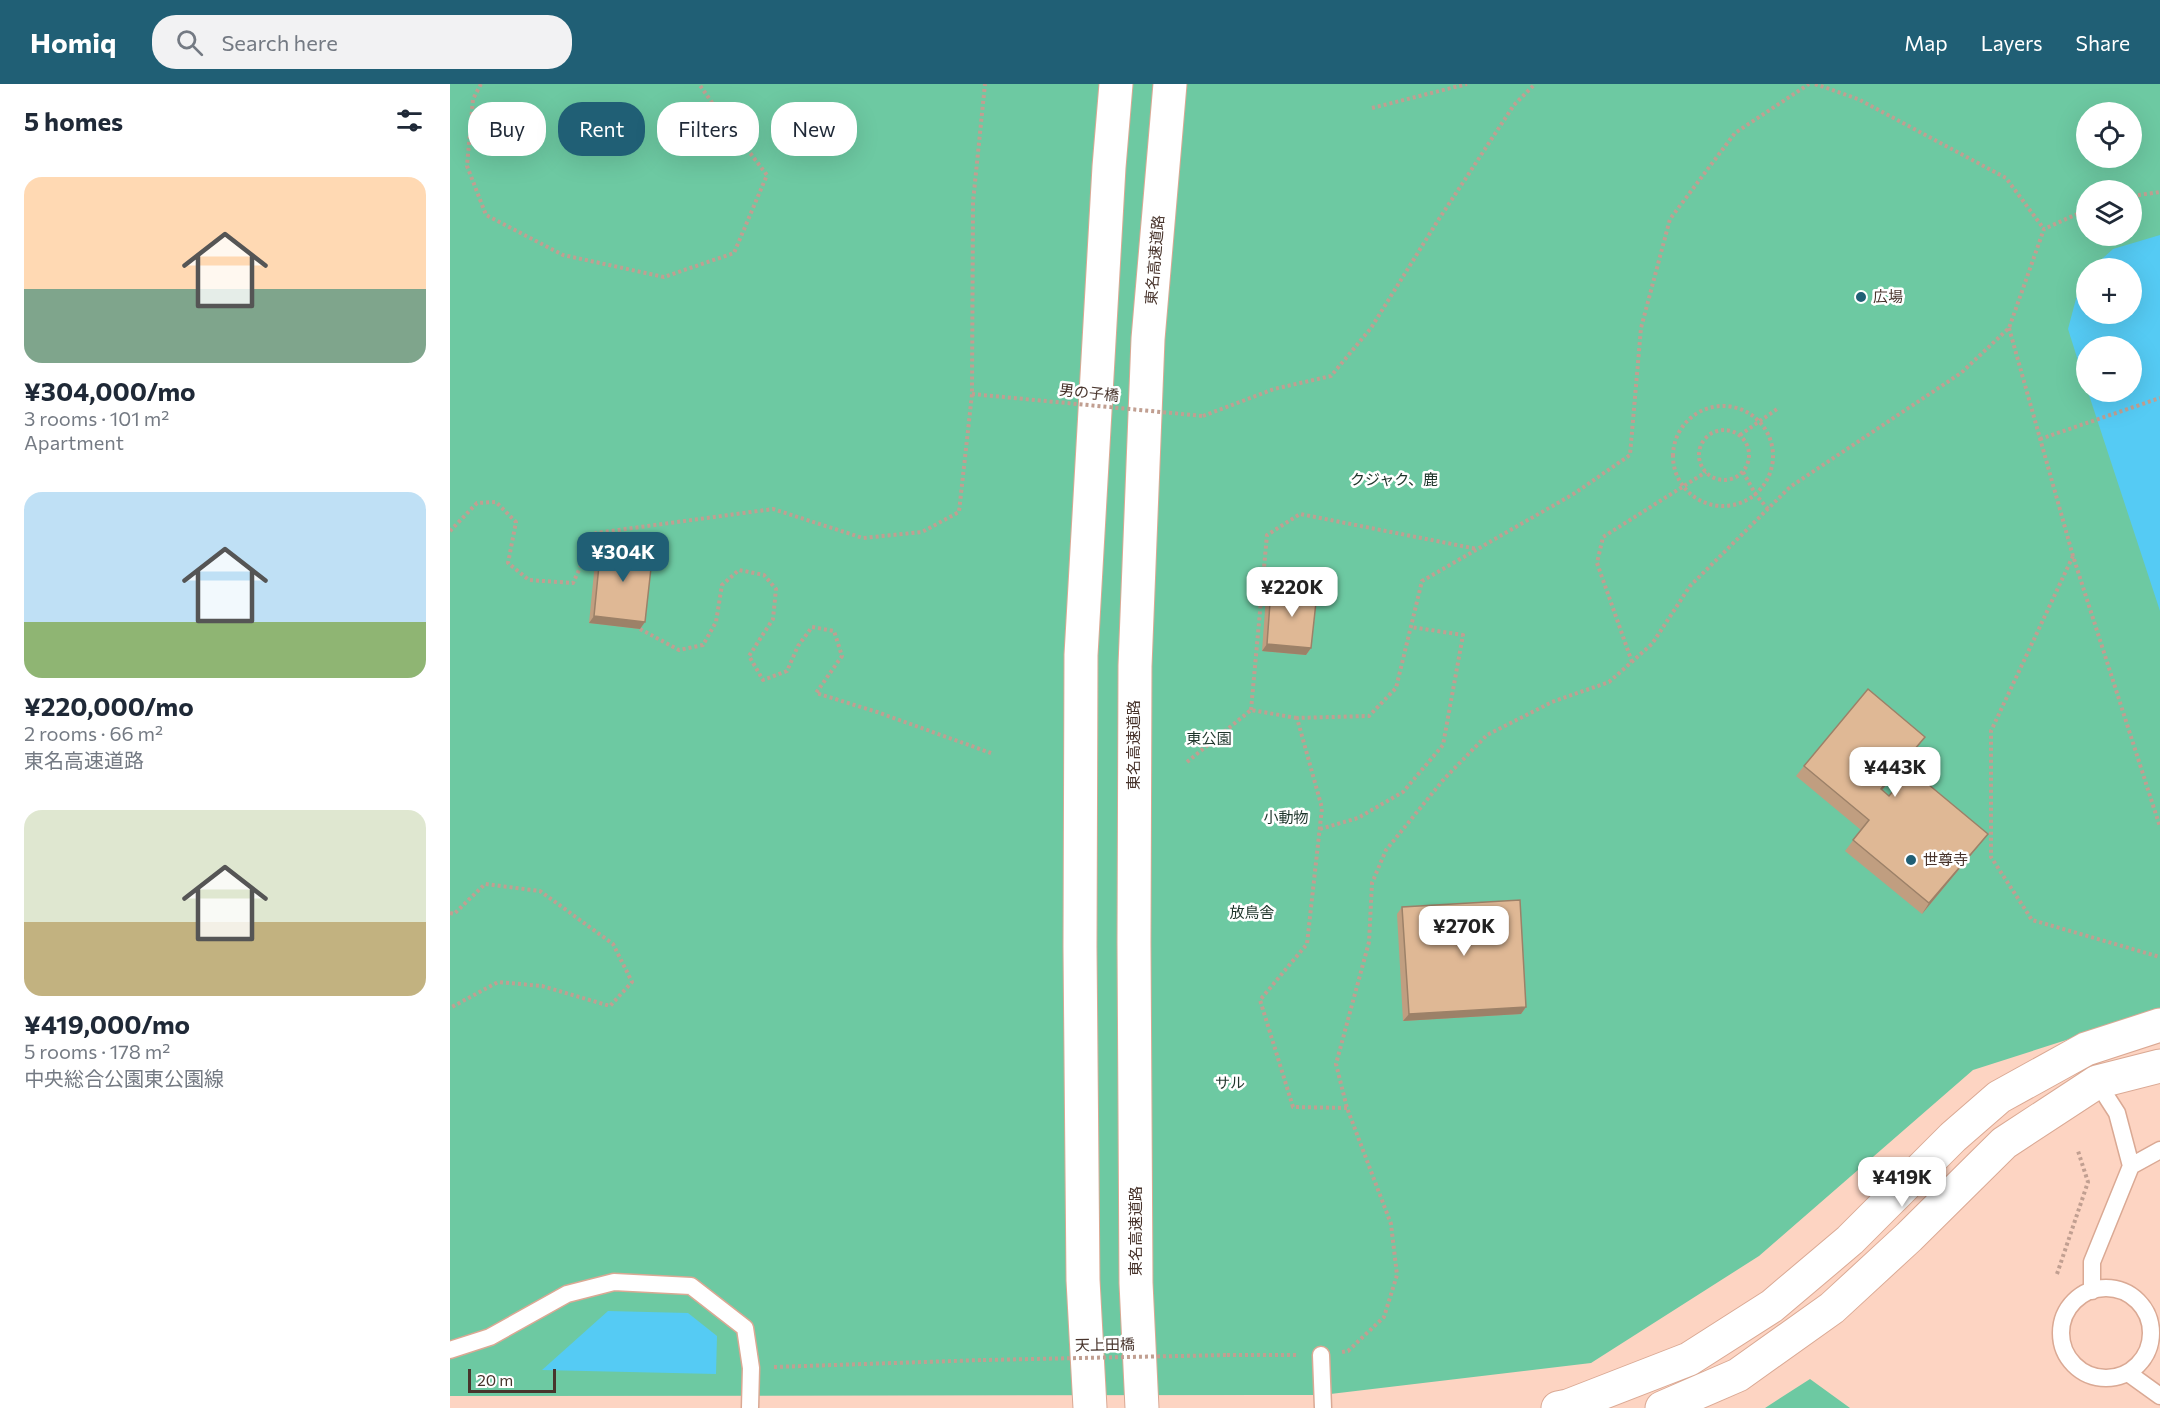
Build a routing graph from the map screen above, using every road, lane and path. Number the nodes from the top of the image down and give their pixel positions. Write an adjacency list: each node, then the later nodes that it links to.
1 (481, 84): 2 (path)
2 (699, 84)
3 (985, 84): 16 (path)
4 (1116, 84): 57 (main road)
5 (1170, 84): 58 (main road, 東名高速道路)
6 (1467, 84): 10 (path)
7 (1535, 84): 16 (path, 男の子橋, bridge)
8 (1809, 84): 28 (path)
9 (1815, 84): 14 (path)
10 (1372, 108)
11 (2160, 192): 12 (path)
12 (2142, 195)
13 (2076, 215): 14 (path)
14 (2044, 229): 15 (path)
15 (2009, 328): 21 (path); 26 (path, 天上田橋)
16 (972, 394): 27 (path)
17 (2160, 398): 21 (path)
18 (1777, 409): 19 (path)
19 (1760, 421): 20 (path); 24 (path); 25 (path)
20 (1740, 435): 22 (path); 23 (path)
21 (2040, 438): 29 (path)
22 (1706, 472): 23 (path); 24 (path)
23 (1743, 472): 25 (path)
24 (1682, 486): 25 (path); 32 (path)
25 (1756, 495): 26 (path)
26 (1768, 509): 32 (path, 天上田橋)
27 (450, 531)
28 (1478, 549): 30 (path); 33 (path)
29 (2073, 556): 37 (path); 40 (path)
30 (1411, 627): 34 (path); 38 (path)
31 (640, 629): 35 (path)
32 (1632, 662): 45 (path, 天上田橋)
33 (1251, 710): 34 (path); 36 (path)
34 (1297, 718): 38 (path)
35 (991, 753)
36 (1187, 762)
37 (2160, 827)
38 (1320, 829): 45 (path)
39 (450, 913): 41 (path)
40 (2160, 957)
41 (450, 1008)
42 (2160, 1025): 60 (main road)
43 (2160, 1066): 44 (main road)
44 (2097, 1082): 48 (lane); 61 (main road)
45 (1347, 1108): 52 (path, 天上田橋)
46 (2160, 1150): 48 (lane)
47 (2078, 1151): 49 (path)
48 (2131, 1166): 50 (lane)
49 (2057, 1274)
50 (2091, 1291): 54 (lane); 54 (lane)
51 (450, 1350): 53 (lane)
52 (1321, 1355): 53 (path, 天上田橋, bridge); 59 (lane)
53 (752, 1368): 56 (lane)
54 (2128, 1372): 55 (lane)
55 (2160, 1396)
56 (750, 1408)
57 (1090, 1408)
58 (1142, 1408)
59 (1323, 1408)
60 (1558, 1408)
61 (1662, 1408)

